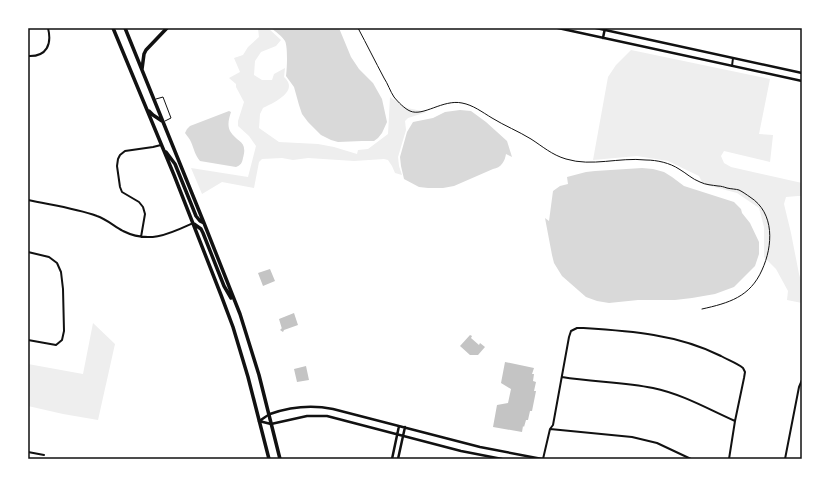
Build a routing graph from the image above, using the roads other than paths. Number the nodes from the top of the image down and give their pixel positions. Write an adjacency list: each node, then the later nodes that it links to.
1 (48, 28): 9 (street)
2 (113, 28): 16 (highway)
3 (125, 28): 12 (highway)
4 (167, 28): 12 (highway)
5 (558, 28): 8 (street)
6 (597, 28): 7 (street)
7 (605, 29): 8 (street); 10 (street)
8 (603, 38): 11 (street)
9 (28, 56)
10 (733, 58): 11 (street); 13 (street)
11 (732, 66): 14 (street)
12 (142, 70): 15 (highway)
13 (802, 73)
14 (802, 81)
15 (154, 100): 17 (highway); 17 (lane)
16 (147, 108): 17 (highway); 18 (highway)
17 (162, 121): 21 (highway)
18 (162, 146): 20 (highway); 21 (highway); 22 (street)
19 (28, 200): 22 (street)
20 (193, 223): 22 (street); 24 (highway); 29 (highway)
21 (204, 223): 24 (highway)
22 (141, 237)
23 (28, 252): 25 (street)
24 (236, 305): 28 (highway)
25 (28, 340)
26 (562, 377): 30 (street); 30 (street); 34 (street)
27 (802, 380): 47 (street)
28 (269, 414): 29 (street); 31 (highway); 32 (street)
29 (260, 421): 31 (street); 39 (highway)
30 (735, 421): 46 (street)
31 (271, 424): 35 (street); 40 (highway)
32 (399, 426): 33 (street); 35 (street)
33 (405, 427): 36 (street); 44 (street)
34 (550, 429): 44 (street); 45 (street)
35 (397, 434): 36 (street); 41 (street)
36 (403, 436): 42 (street); 43 (street)
37 (28, 452): 38 (street)
38 (44, 455)
39 (269, 459)
40 (280, 459)
41 (392, 459)
42 (398, 459)
43 (502, 459)
44 (543, 459)
45 (691, 459)
46 (729, 459)
47 (785, 459)

